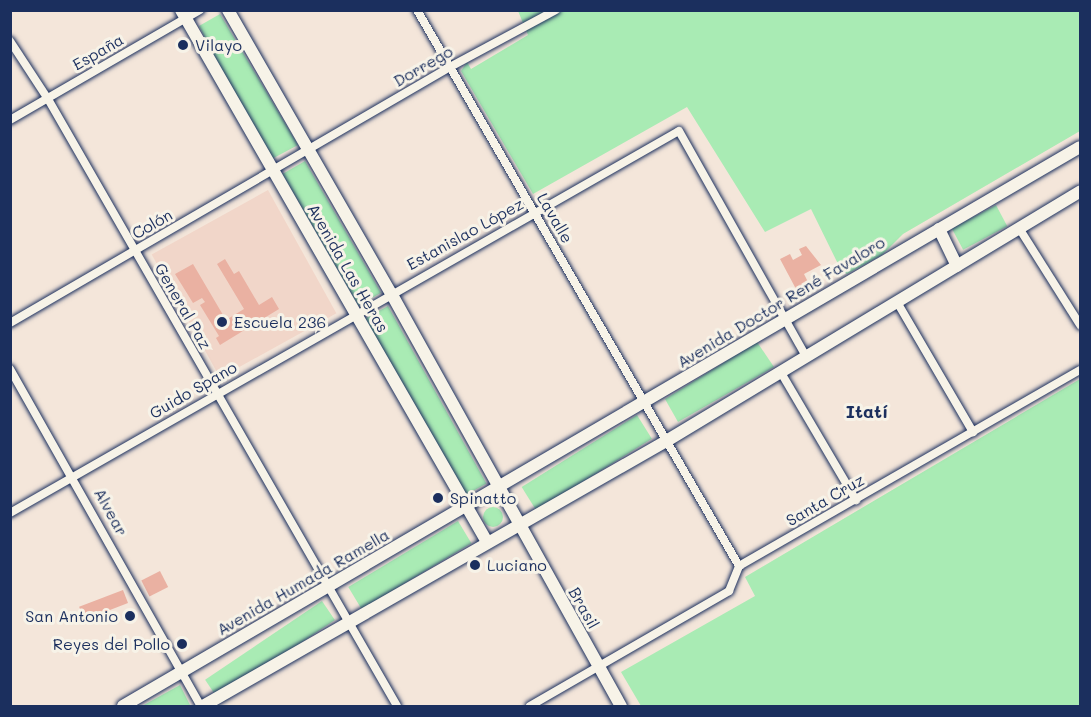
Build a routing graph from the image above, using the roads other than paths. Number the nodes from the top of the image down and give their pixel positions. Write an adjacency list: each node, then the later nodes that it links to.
1 (200, 10): 5 (street, España)
2 (228, 10): 11 (main road, Avenida Las Heras)
3 (417, 10): 7 (street, Lavalle)
4 (556, 10): 7 (street, Dorrego)
5 (183, 15): 8 (street, España); 12 (main road, Avenida Las Heras)
6 (10, 41): 8 (street, General Paz)
7 (450, 67): 11 (street, Dorrego); 14 (street, Lavalle)
8 (48, 99): 9 (street, España); 17 (street, General Paz)
9 (10, 120)
10 (1080, 147): 16 (main road, Avenida Doctor René Favaloro)
11 (308, 150): 12 (street, Colón); 19 (main road, Avenida Las Heras)
12 (273, 171): 17 (street, Colón); 21 (main road, Avenida Las Heras)
13 (1080, 191): 15 (main road)
14 (535, 213): 19 (street, Estanislao López); 22 (street, Estanislao López); 30 (street, Lavalle)
15 (1019, 228): 18 (main road); 24 (street)
16 (939, 229): 18 (main road); 22 (main road, Avenida Doctor René Favaloro)
17 (135, 252): 23 (street, Colón); 29 (street, General Paz)
18 (957, 266): 20 (main road)
19 (391, 293): 21 (street, Guido Spano); 34 (main road, Avenida Las Heras)
20 (897, 302): 25 (main road); 31 (street)
21 (355, 313): 29 (street, Guido Spano); 36 (main road, Avenida Las Heras)
22 (786, 317): 25 (street); 30 (main road, Avenida Doctor René Favaloro)
23 (10, 323)
24 (1080, 325)
25 (805, 355): 27 (main road)
26 (10, 369): 33 (street, Alvear)
27 (780, 370): 32 (main road); 35 (street)
28 (1080, 370): 31 (street, Santa Cruz)
29 (216, 394): 33 (street, Guido Spano); 41 (street, General Paz)
30 (645, 402): 32 (street, Lavalle); 34 (main road, Avenida Doctor René Favaloro)
31 (973, 432): 35 (street, Santa Cruz)
32 (668, 441): 38 (main road); 40 (street, Lavalle)
33 (74, 476): 37 (street, Guido Spano); 44 (street, Alvear)
34 (500, 487): 36 (main road, Avenida Humada Ramella); 38 (main road, Avenida Las Heras)
35 (856, 500): 40 (street, Santa Cruz)
36 (465, 506): 39 (main road, Avenida Las Heras); 41 (main road, Avenida Humada Ramella)
37 (10, 513)
38 (518, 526): 39 (main road); 43 (main road, Brasil)
39 (487, 542): 42 (main road)
40 (739, 566): 43 (street)
41 (326, 587): 42 (street, General Paz); 44 (main road, Avenida Humada Ramella)
42 (347, 625): 46 (main road); 47 (street, General Paz)
43 (598, 668): 48 (street); 49 (main road, Brasil)
44 (183, 672): 45 (main road, Avenida Humada Ramella); 46 (street, Alvear)
45 (123, 706)
46 (202, 706)
47 (398, 706)
48 (530, 706)
49 (621, 706)

